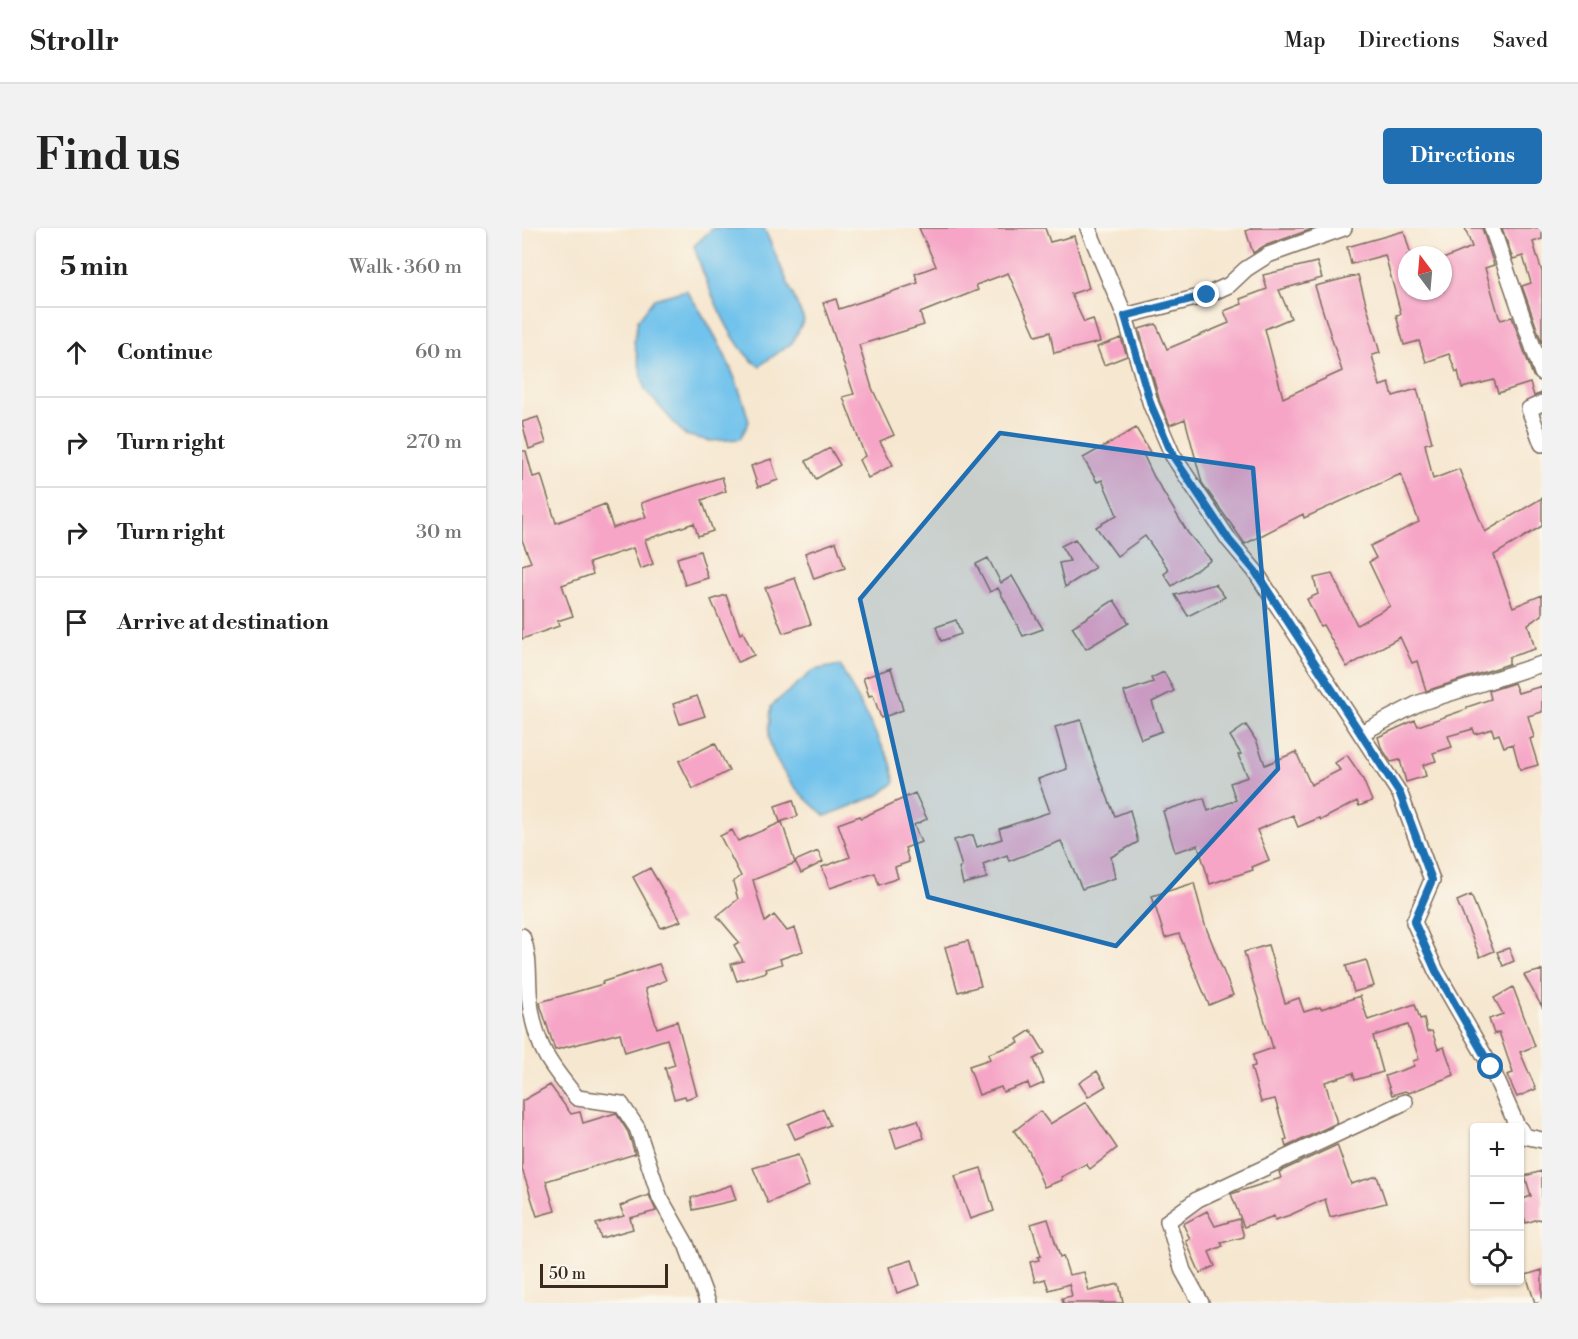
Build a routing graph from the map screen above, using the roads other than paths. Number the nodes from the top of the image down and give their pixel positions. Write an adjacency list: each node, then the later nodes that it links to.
1 (1088, 228): 4 (street)
2 (1344, 228): 4 (street)
3 (1492, 228): 5 (street)
4 (1125, 316): 9 (street)
5 (1542, 373)
6 (1542, 403): 7 (street)
7 (1542, 444)
8 (1542, 664): 9 (street)
9 (1361, 733): 12 (street)
10 (522, 936): 15 (street)
11 (1405, 1101): 16 (street)
12 (1516, 1123)
13 (1524, 1136): 14 (street)
14 (1542, 1140)
15 (708, 1303)
16 (1201, 1303)

